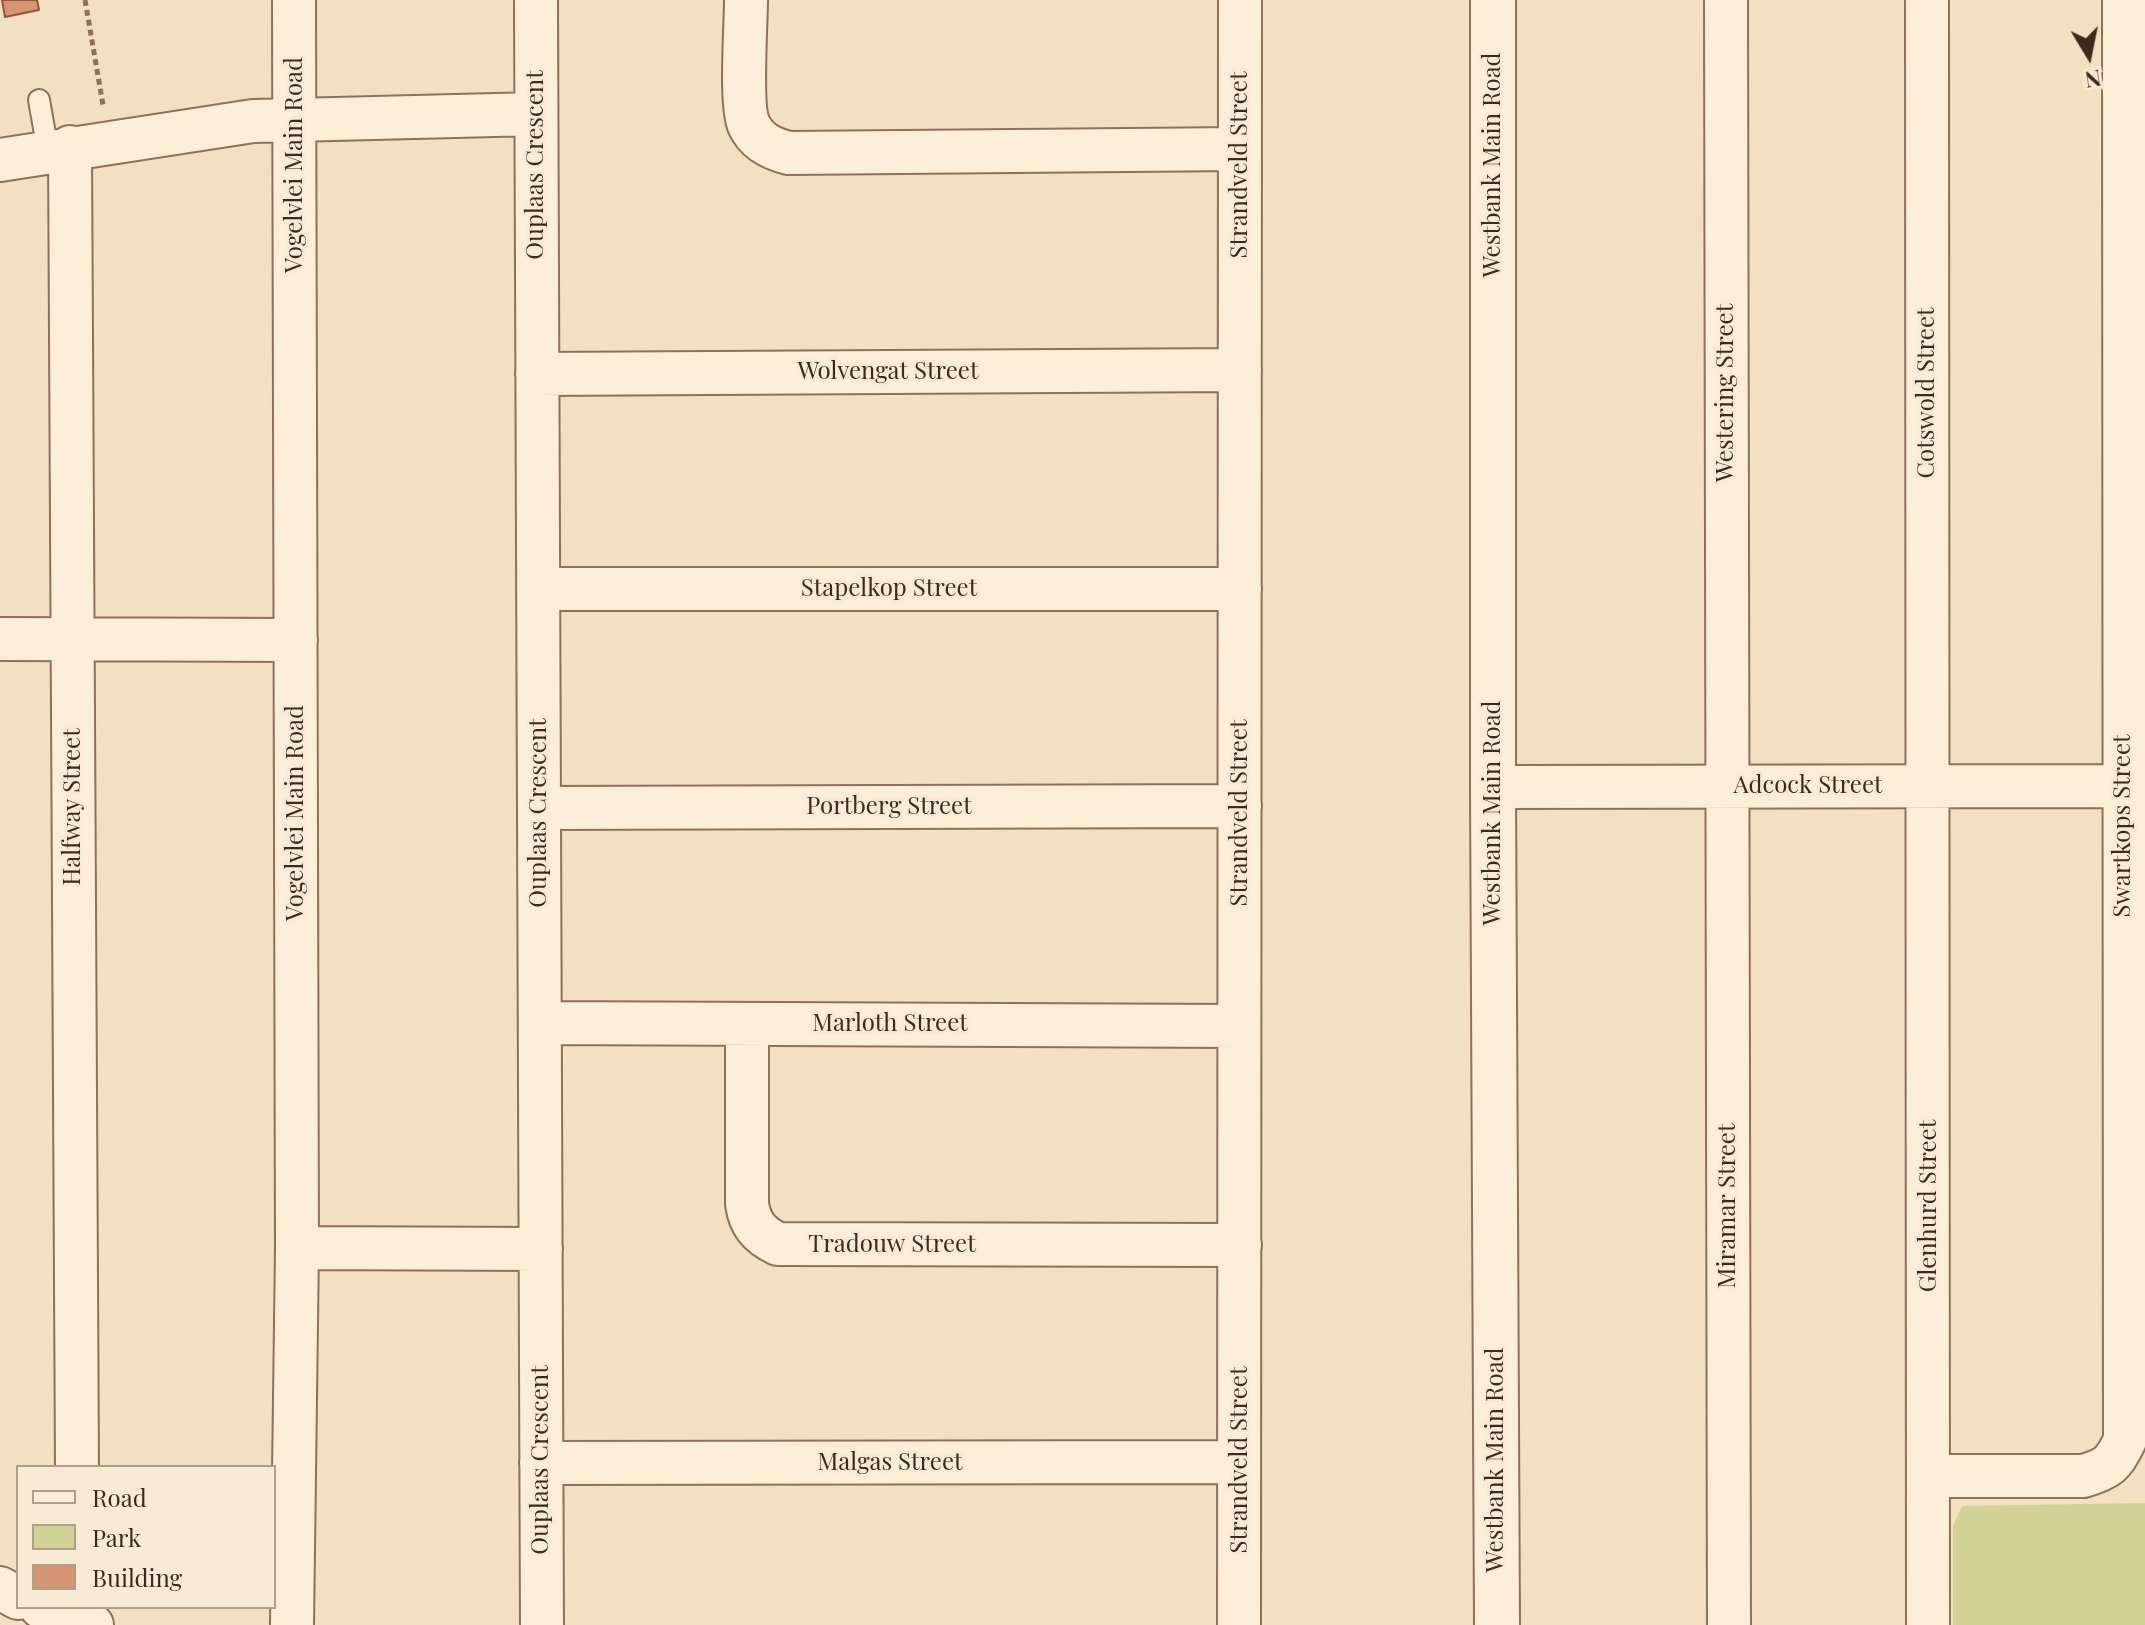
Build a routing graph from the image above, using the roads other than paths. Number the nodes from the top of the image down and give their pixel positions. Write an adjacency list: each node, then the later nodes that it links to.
1 (294, 0): 11 (street, Vogelvlei Main Road)
2 (536, 0): 10 (street, Ouplaas Crescent)
3 (746, 0): 13 (street)
4 (1240, 0): 13 (street, Strandveld Street)
5 (1493, 0): 25 (street, Westbank Main Road)
6 (1726, 0): 22 (street, Westering Street)
7 (1927, 0): 23 (street, Cotswold Street)
8 (2124, 0): 24 (street, Swartkops Street)
9 (39, 100): 12 (lane)
10 (536, 114): 11 (street); 16 (street, Ouplaas Crescent)
11 (295, 119): 12 (street); 21 (street, Vogelvlei Main Road)
12 (76, 147): 14 (street); 20 (street, Halfway Street)
13 (1240, 149): 15 (street, Strandveld Street)
14 (0, 160)
15 (1240, 370): 16 (street, Wolvengat Street); 18 (street, Strandveld Street)
16 (537, 374): 17 (street, Ouplaas Crescent)
17 (538, 589): 18 (street, Stapelkop Street); 27 (street, Ouplaas Crescent)
18 (1240, 589): 26 (street, Strandveld Street)
19 (0, 639): 20 (street)
20 (72, 640): 21 (street); 36 (street, Halfway Street)
21 (296, 640): 32 (street, Vogelvlei Main Road)
22 (1727, 786): 23 (street, Adcock Street); 25 (street, Adcock Street); 42 (street, Miramar Street)
23 (1927, 786): 24 (street, Adcock Street); 37 (street, Glenhurd Street)
24 (2123, 786): 37 (street, Swartkops Street)
25 (1493, 787): 41 (street, Westbank Main Road)
26 (1240, 806): 27 (street, Portberg Street); 30 (street, Strandveld Street)
27 (539, 808): 28 (street, Ouplaas Crescent)
28 (540, 1023): 29 (street, Marloth Street); 33 (street, Ouplaas Crescent)
29 (747, 1024): 30 (street, Marloth Street); 31 (street, Tradouw Street)
30 (1239, 1026): 31 (street, Strandveld Street)
31 (1240, 1245): 34 (street, Strandveld Street)
32 (297, 1248): 33 (street); 38 (street, Vogelvlei Main Road)
33 (541, 1249): 35 (street, Ouplaas Crescent)
34 (1239, 1462): 35 (street, Malgas Street); 40 (street, Strandveld Street)
35 (541, 1463): 39 (street, Ouplaas Crescent)
36 (77, 1465)
37 (1930, 1476): 43 (street, Glenhurd Street)
38 (292, 1625)
39 (542, 1625)
40 (1239, 1625)
41 (1497, 1625)
42 (1729, 1625)
43 (1928, 1625)

